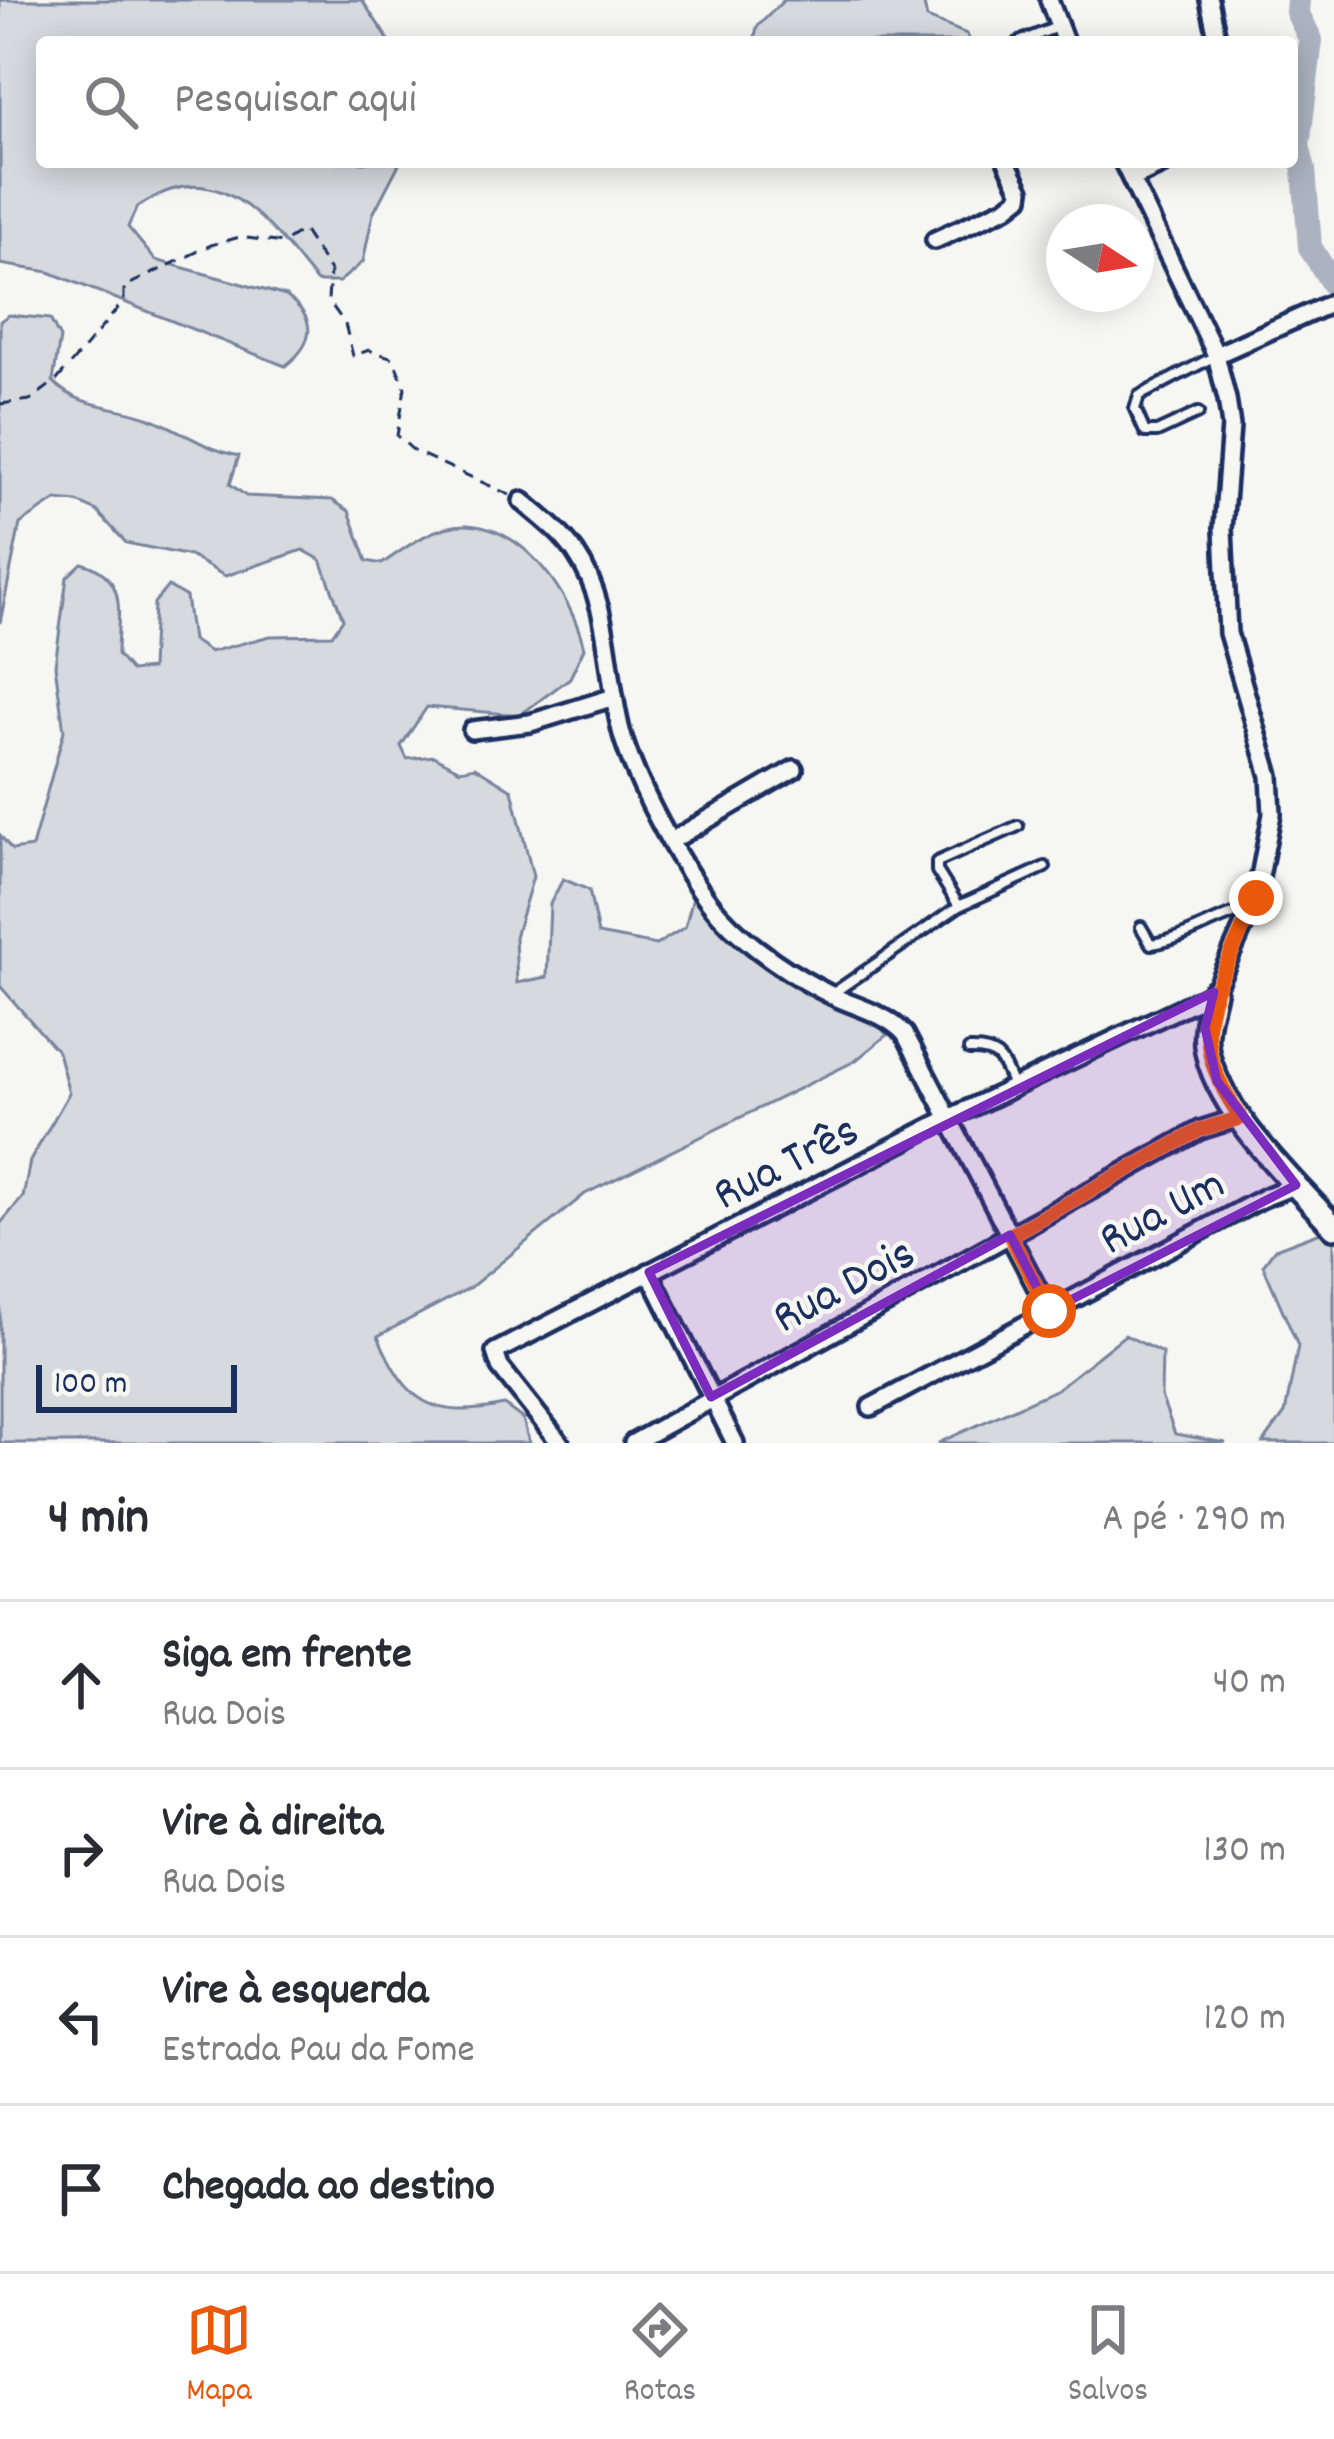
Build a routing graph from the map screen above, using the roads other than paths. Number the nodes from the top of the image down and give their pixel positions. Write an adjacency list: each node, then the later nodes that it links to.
1 (1049, 0): 3 (street)
2 (1209, 0): 4 (street)
3 (1062, 34)
4 (1216, 36)
5 (1009, 168): 9 (street)
6 (1126, 168): 8 (street)
7 (1155, 168): 8 (street)
8 (1132, 179): 11 (street)
9 (934, 240)
10 (1334, 302): 11 (street)
11 (1216, 355): 12 (lane); 21 (street)
12 (1198, 413)
13 (522, 501): 14 (street)
14 (614, 698): 15 (street); 18 (street)
15 (472, 730)
16 (794, 770): 18 (street)
17 (1018, 826): 20 (lane)
18 (671, 841): 24 (street)
19 (1045, 867): 20 (lane)
20 (959, 906): 24 (lane)
21 (1252, 908): 22 (lane); 23 (street)
22 (1141, 927)
23 (1214, 992): 26 (street, Rua Três); 28 (street)
24 (831, 995): 27 (street)
25 (969, 1051): 26 (lane)
26 (1013, 1087): 27 (street, Rua Três)
27 (949, 1118): 31 (street); 32 (street, Rua Três)
28 (1241, 1118): 29 (street); 31 (street, Rua Dois)
29 (1296, 1185): 30 (street); 33 (street, Rua Um)
30 (1334, 1227)
31 (1010, 1235): 33 (street); 34 (street, Rua Dois)
32 (649, 1271): 34 (street); 36 (street, Rua Três)
33 (1049, 1311): 35 (street, Rua Um)
34 (711, 1397): 37 (street, Rua Dois); 38 (street)
35 (871, 1406)
36 (560, 1443)
37 (633, 1443)
38 (735, 1443)

